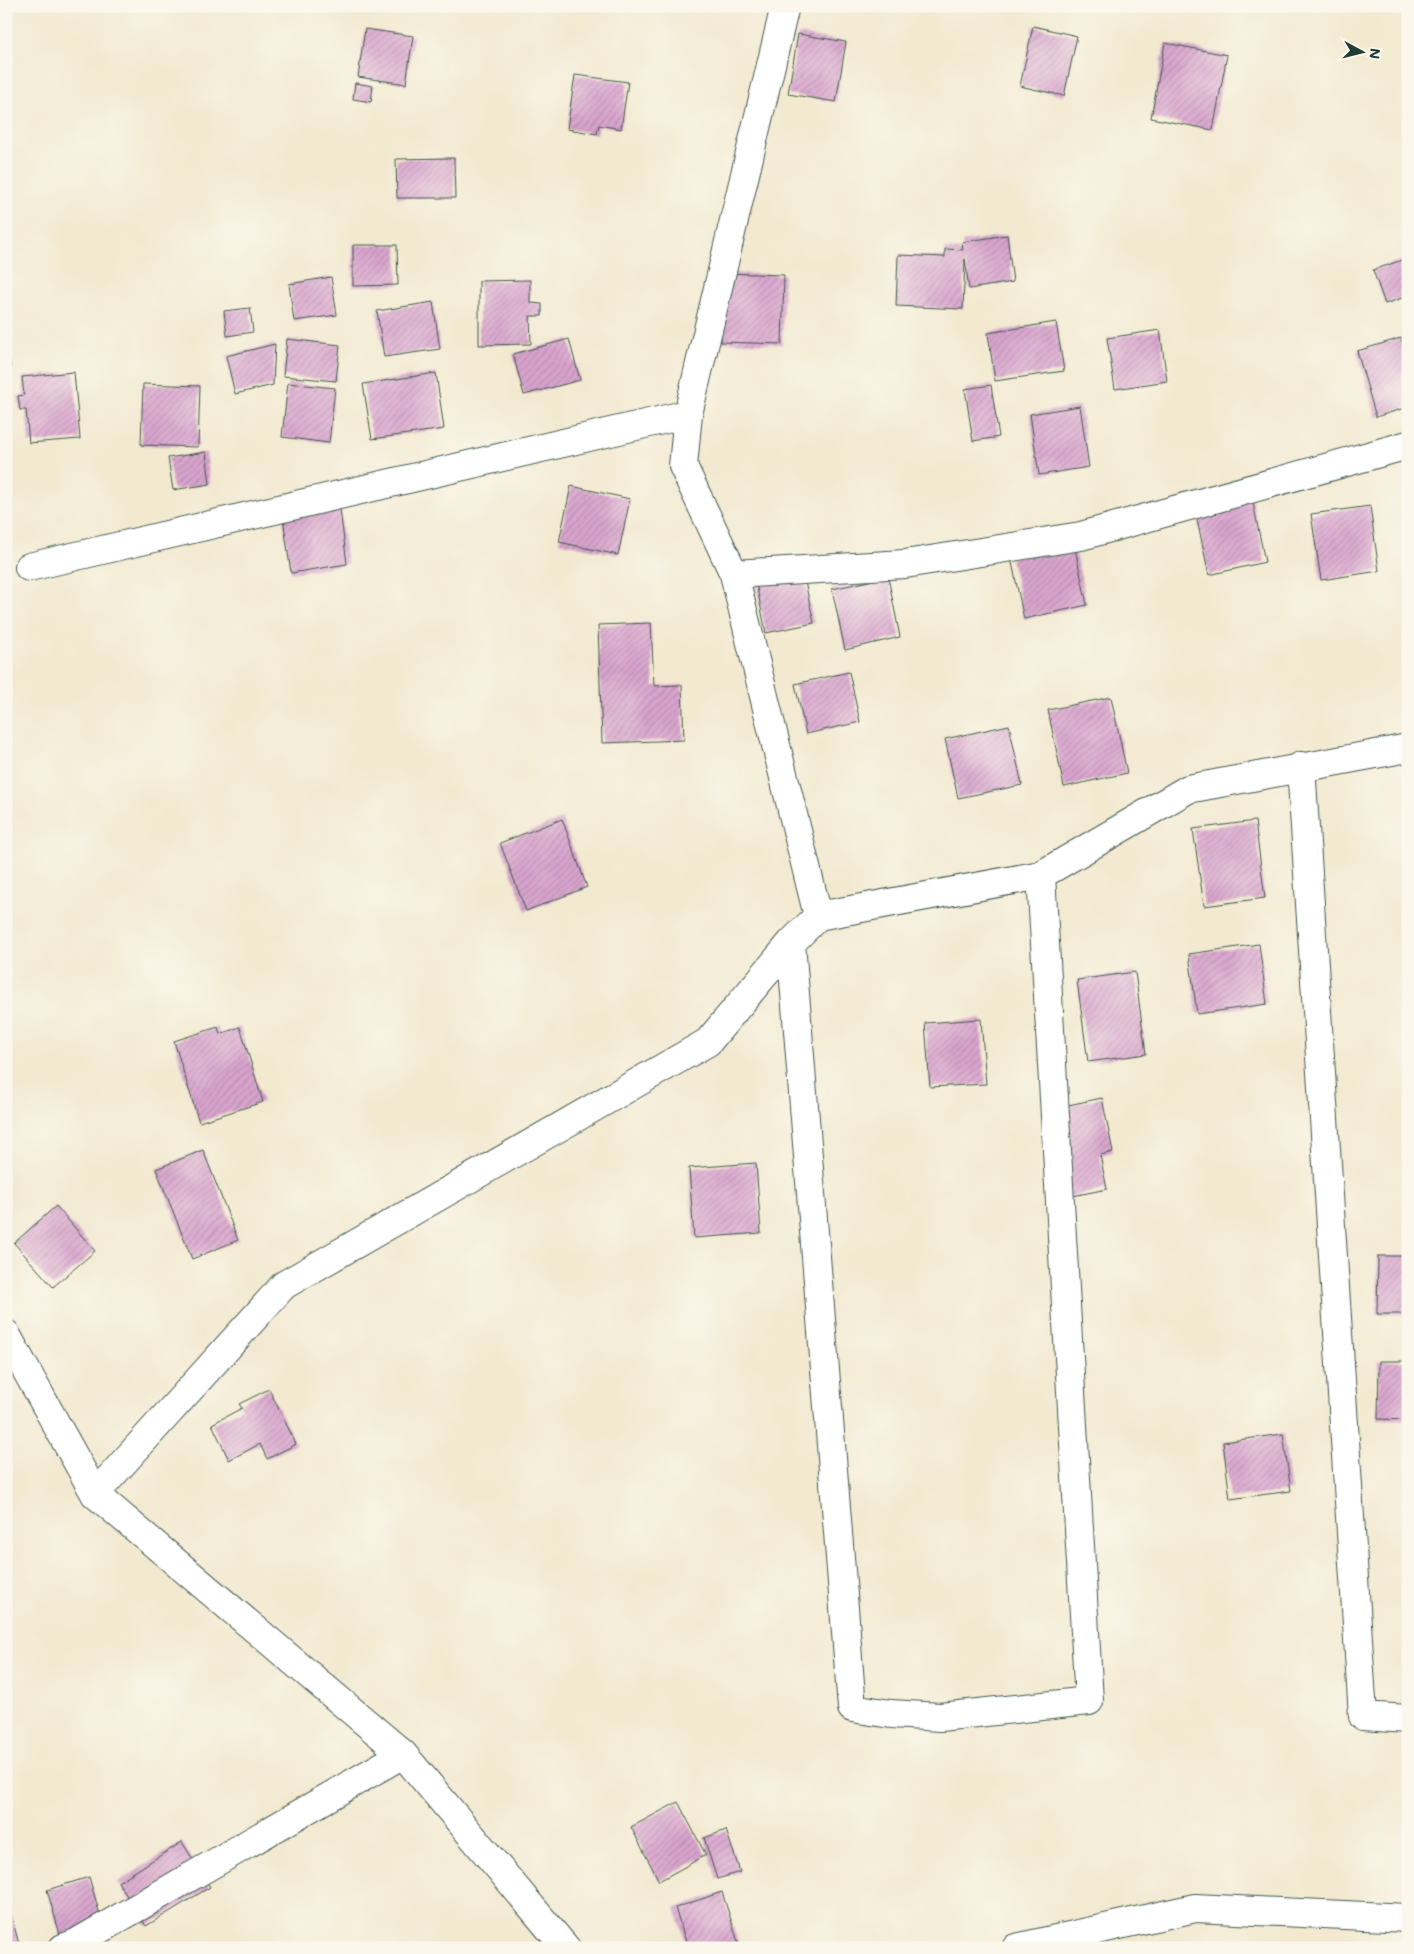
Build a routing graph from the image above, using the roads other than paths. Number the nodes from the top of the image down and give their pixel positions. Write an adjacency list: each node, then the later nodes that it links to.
1 (785, 6): 2 (street)
2 (688, 414): 4 (street); 5 (street)
3 (1408, 445): 5 (street)
4 (29, 567)
5 (734, 574): 9 (street)
6 (1408, 748): 7 (street)
7 (1302, 766): 8 (street); 13 (street)
8 (1041, 875): 9 (street); 10 (street)
9 (818, 916): 10 (street)
10 (791, 943): 12 (street)
11 (6, 1334): 12 (street)
12 (95, 1494): 14 (street)
13 (1408, 1719)
14 (403, 1754): 16 (street); 17 (street)
15 (1408, 1918): 18 (street)
16 (64, 1948)
17 (566, 1948)
18 (1016, 1948)

